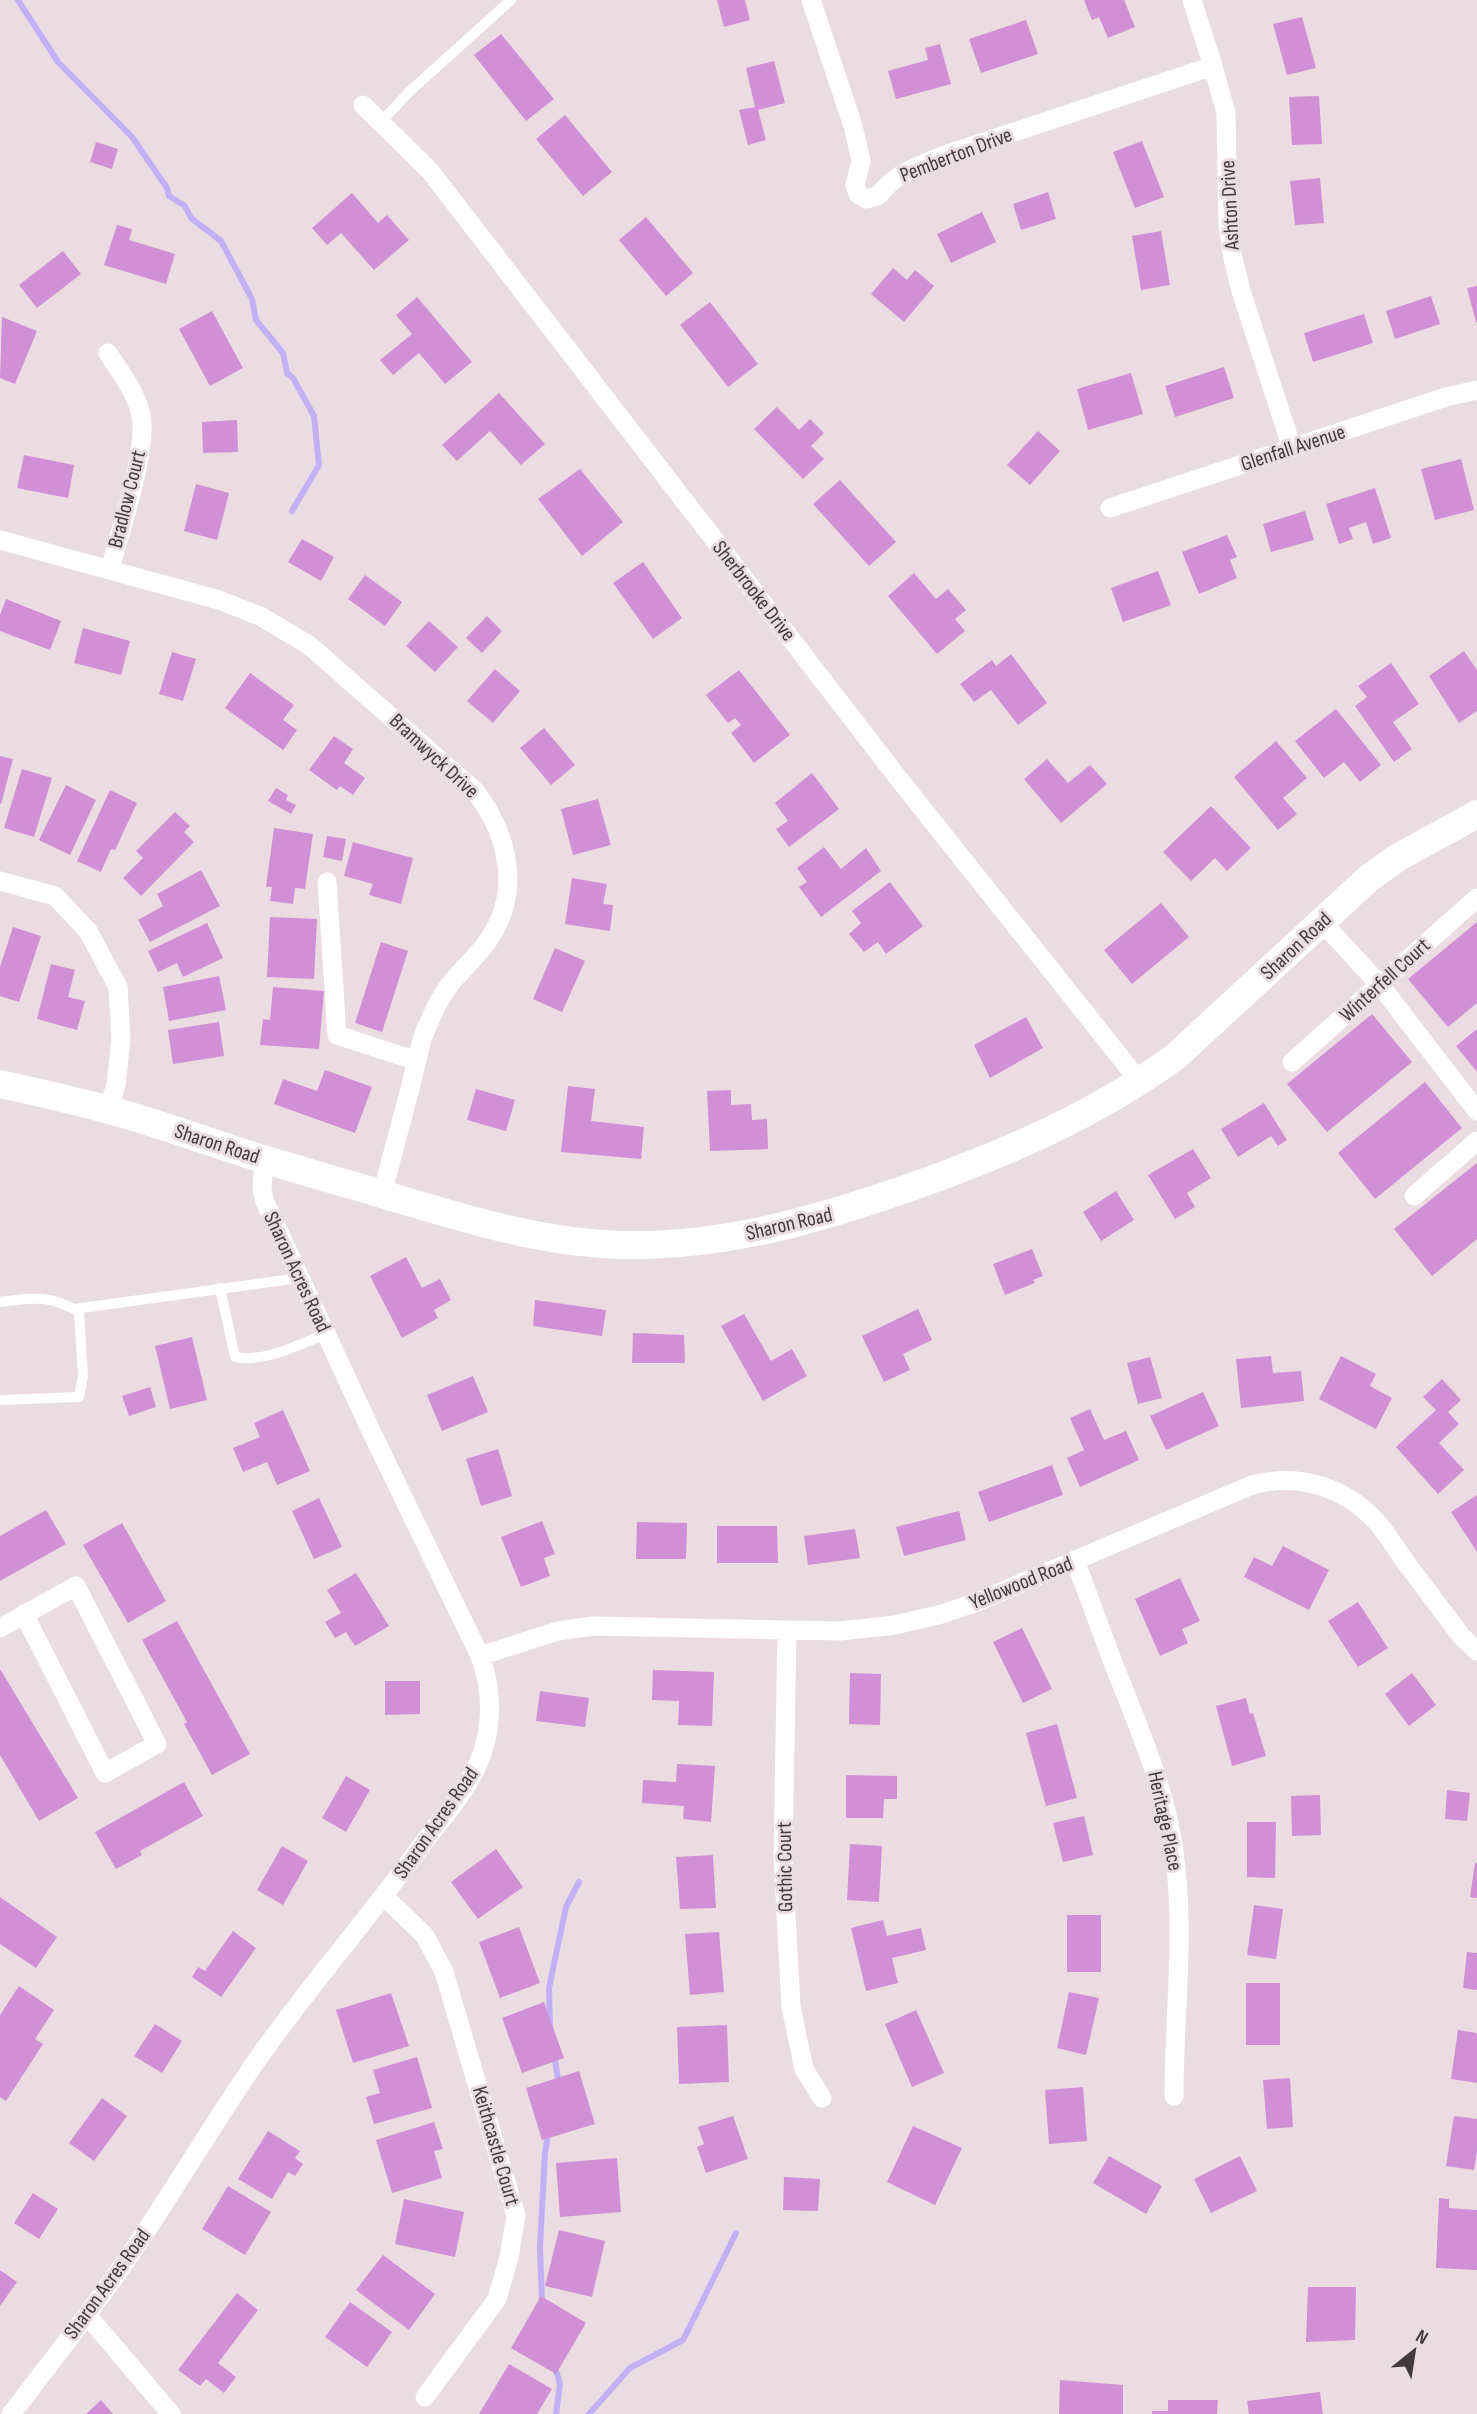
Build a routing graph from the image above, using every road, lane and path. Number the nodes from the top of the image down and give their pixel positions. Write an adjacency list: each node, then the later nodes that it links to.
1 (511, 0): 6 (lane)
2 (811, 0): 4 (street, Pemberton Drive)
3 (1192, 0): 4 (street, Ashton Drive)
4 (1213, 66): 9 (street, Ashton Drive)
5 (363, 105): 6 (street, Sherbrooke Drive)
6 (382, 121): 21 (street, Sherbrooke Drive)
7 (108, 352): 12 (street, Bradlow Court)
8 (1477, 390): 9 (street, Glenfall Avenue)
9 (1292, 448): 10 (street, Glenfall Avenue)
10 (1110, 508)
11 (0, 540): 12 (street, Bramwyck Drive)
12 (110, 570): 19 (street, Bramwyck Drive)
13 (1477, 814): 17 (main road, Sharon Road)
14 (0, 881): 23 (street)
15 (327, 882): 19 (street)
16 (1477, 898): 18 (street, Winterfell Court)
17 (1322, 922): 18 (street); 21 (main road, Sharon Road)
18 (1380, 985): 20 (street, Winterfell Court); 24 (street)
19 (417, 1061): 27 (street, Bramwyck Drive)
20 (1293, 1062)
21 (1140, 1082): 27 (main road, Sharon Road)
22 (0, 1084): 23 (main road, Sharon Road)
23 (108, 1110): 26 (main road, Sharon Road)
24 (1477, 1111)
25 (1477, 1141): 28 (street)
26 (264, 1160): 27 (main road, Sharon Road); 29 (street, Sharon Acres Road)
27 (382, 1194)
28 (1414, 1196)
29 (300, 1278): 30 (lane); 33 (street, Sharon Acres Road)
30 (220, 1288): 32 (lane); 33 (lane)
31 (0, 1302): 32 (lane)
32 (74, 1309): 34 (lane)
33 (327, 1334): 40 (street, Sharon Acres Road)
34 (0, 1400)
35 (1076, 1560): 38 (street, Yellowood Road); 39 (street, Yellowood Road); 42 (street, Heritage Place)
36 (24, 1615): 36 (street); 37 (street)
37 (0, 1628)
38 (787, 1630): 40 (street, Yellowood Road); 43 (street, Gothic Court)
39 (1477, 1651)
40 (480, 1656): 41 (street, Sharon Acres Road)
41 (384, 1896): 44 (street, Sharon Acres Road); 45 (street, Keithcastle Court)
42 (1174, 2096)
43 (821, 2098)
44 (87, 2315): 46 (street, Sharon Acres Road); 47 (street)
45 (425, 2397)
46 (11, 2414)
47 (171, 2414)

